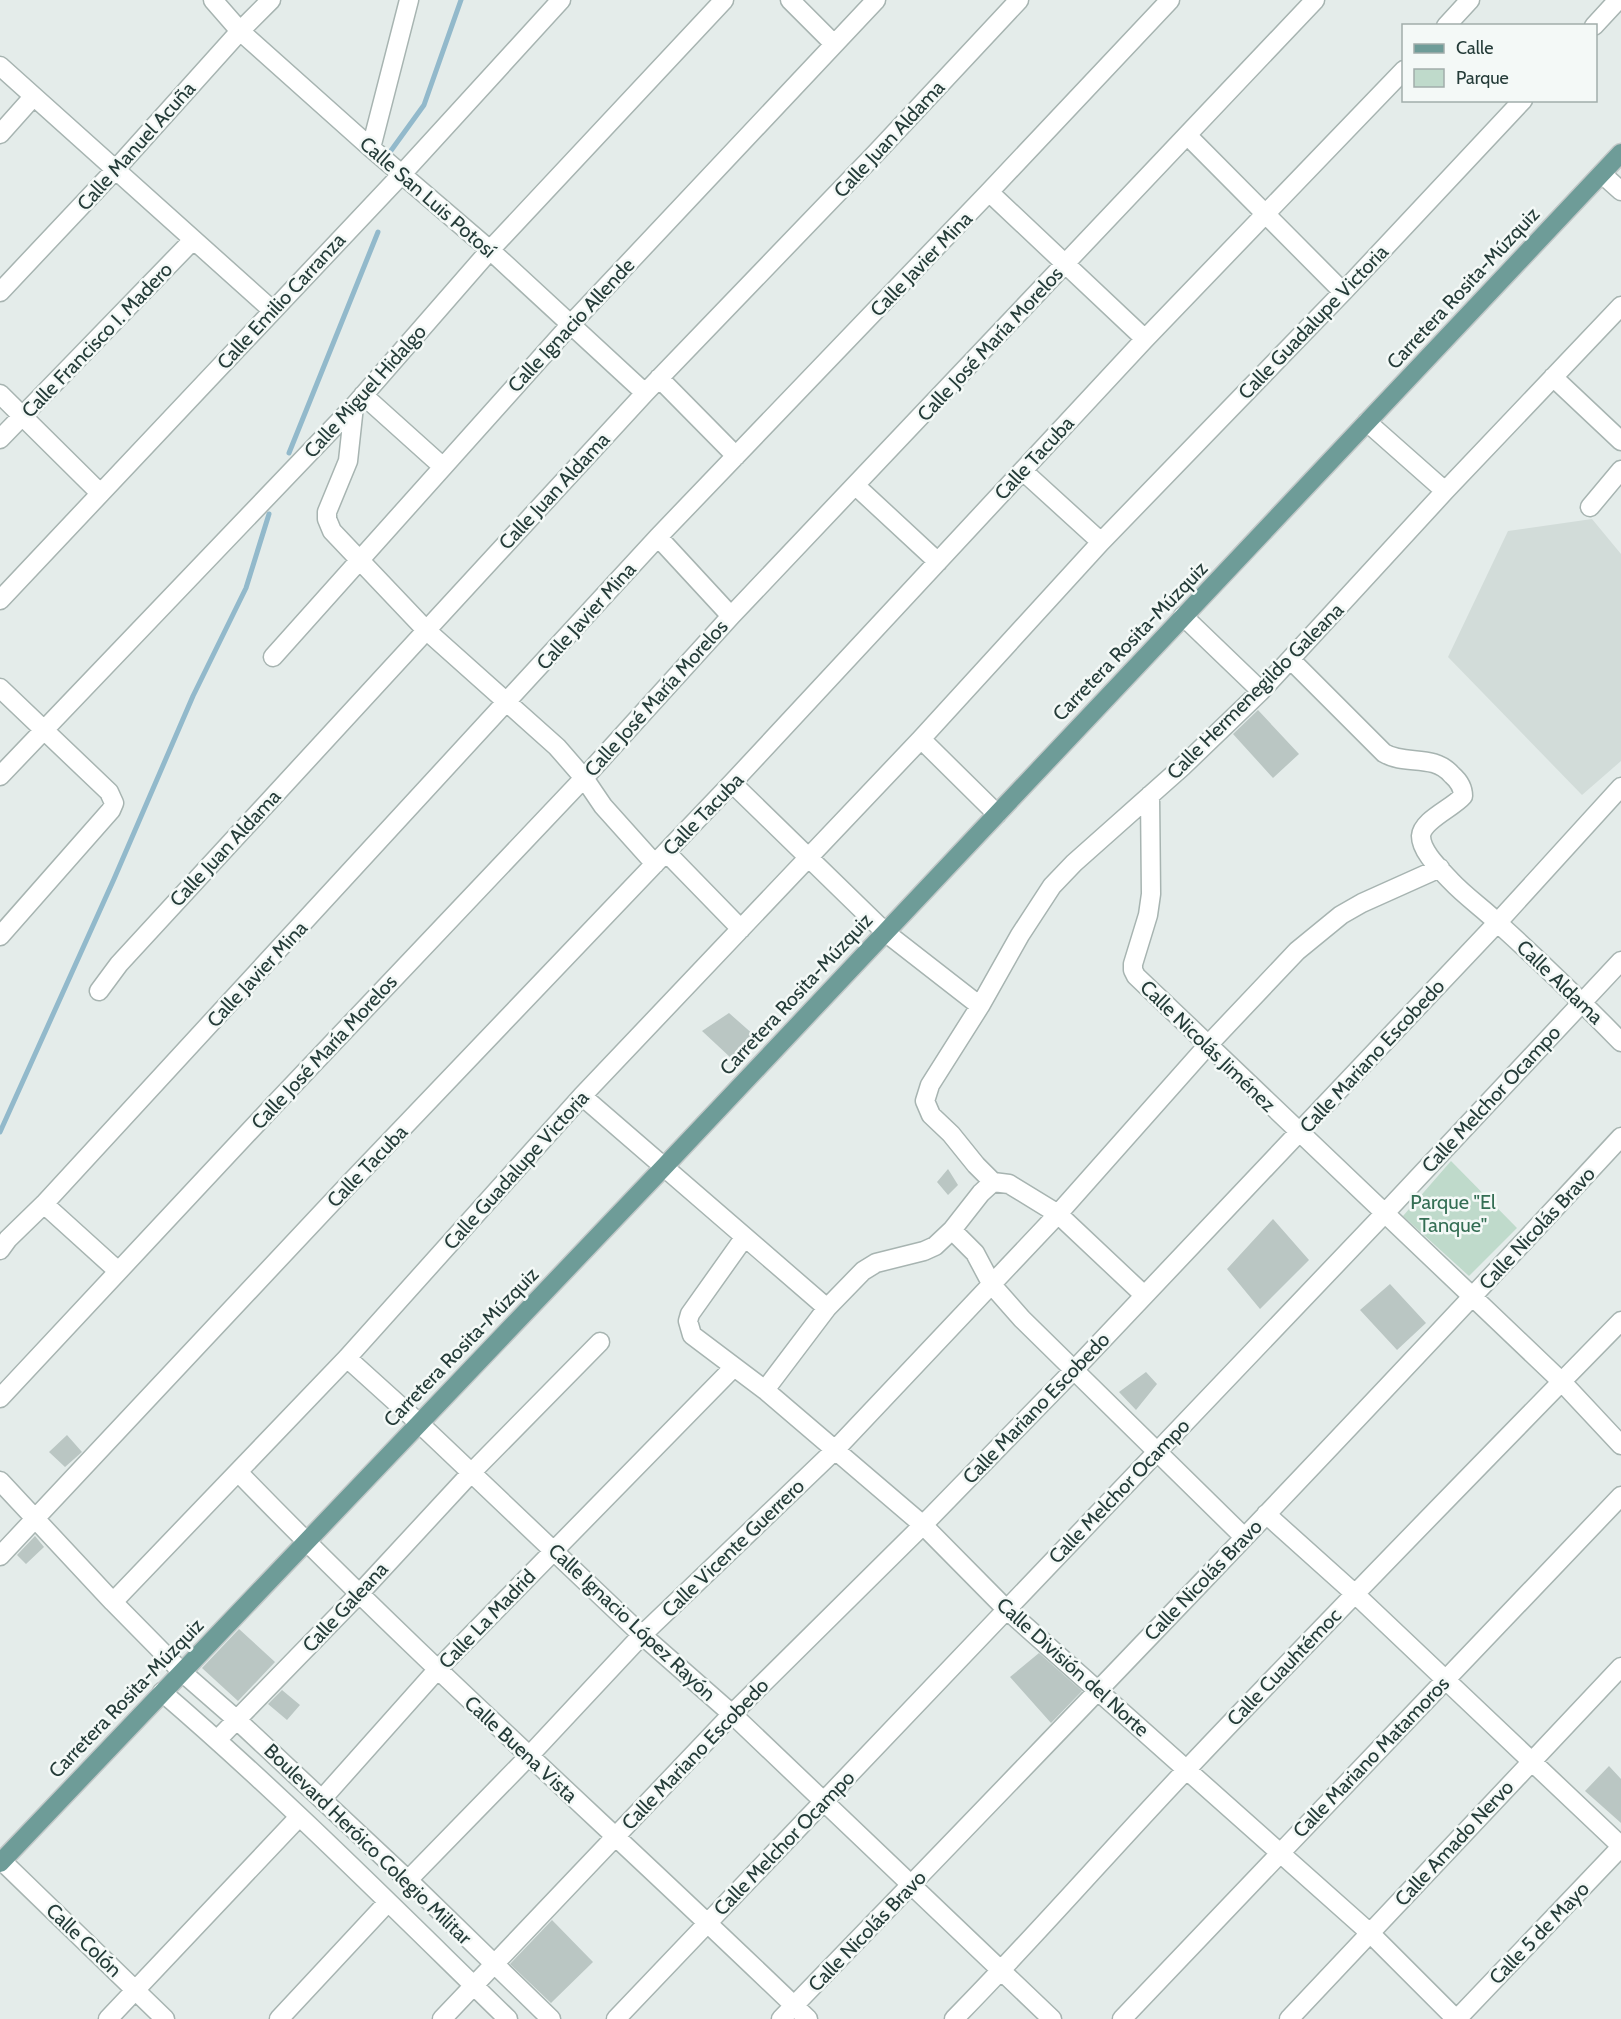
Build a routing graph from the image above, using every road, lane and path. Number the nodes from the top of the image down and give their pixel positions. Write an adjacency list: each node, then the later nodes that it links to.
1 (213, 0): 15 (street, Calle San Luis Potosí)
2 (271, 0): 15 (street, Calle Manuel Acuña)
3 (409, 0): 23 (street)
4 (561, 0): 26 (street, Calle Emilio Carranza)
5 (724, 0): 32 (street, Calle Miguel Hidalgo)
6 (790, 0): 16 (street)
7 (876, 0): 16 (street, Calle Ignacio Allende)
8 (1019, 0): 41 (street, Calle Juan Aldama)
9 (1170, 0): 29 (street, Calle Javier Mina)
10 (1315, 0): 22 (street, Calle José María Morelos)
11 (1470, 0): 13 (street)
12 (1618, 0): 14 (street)
13 (1448, 24)
14 (1596, 24)
15 (240, 31): 23 (street, Calle San Luis Potosí); 25 (street, Calle Manuel Acuña)
16 (834, 44): 38 (street, Calle Ignacio Allende)
17 (0, 66): 19 (street)
18 (1402, 72): 30 (street, Calle Tacuba)
19 (33, 97): 21 (street); 25 (street)
20 (1521, 102): 35 (street, Calle Guadalupe Victoria)
21 (0, 134)
22 (1187, 135): 30 (street); 33 (street, Calle José María Morelos)
23 (371, 148): 26 (street, Calle San Luis Potosí)
24 (1621, 153): 27 (main road, Carretera Rosita-Múzquiz)
25 (116, 170): 31 (street); 34 (street, Calle Manuel Acuña)
26 (402, 174): 32 (street, Calle San Luis Potosí); 37 (street, Calle Emilio Carranza)
27 (1602, 174): 28 (street); 46 (main road, Carretera Rosita-Múzquiz)
28 (1621, 191)
29 (989, 192): 33 (street); 49 (street, Calle Javier Mina)
30 (1265, 214): 35 (street); 39 (street, Calle Tacuba)
31 (193, 240): 37 (street); 45 (street, Calle Francisco I. Madero)
32 (490, 250): 38 (street, Calle San Luis Potosí); 44 (street, Calle Miguel Hidalgo)
33 (1065, 265): 39 (street); 53 (street, Calle José María Morelos)
34 (0, 292)
35 (1342, 292): 58 (street, Calle Guadalupe Victoria)
36 (1621, 306): 40 (street, Calle Hermenegildo Galeana)
37 (272, 310): 55 (street, Calle Emilio Carranza)
38 (571, 324): 42 (street, Calle San Luis Potosí); 50 (street, Calle Ignacio Allende)
39 (1145, 339): 52 (street, Calle Tacuba)
40 (1553, 377): 48 (street); 54 (street, Calle Hermenegildo Galeana)
41 (659, 378): 42 (street, Calle Juan Aldama); 49 (street)
42 (645, 393): 64 (street, Calle Juan Aldama)
43 (0, 394): 45 (street)
44 (359, 401): 50 (street); 59 (street); 70 (street, Calle Miguel Hidalgo)
45 (22, 417): 47 (street, Calle Francisco I. Madero); 55 (street)
46 (1368, 422): 54 (street); 63 (main road, Carretera Rosita-Múzquiz)
47 (0, 439)
48 (1621, 441)
49 (736, 456): 57 (street, Calle Javier Mina)
50 (442, 466): 59 (street, Calle Ignacio Allende)
51 (1621, 470): 56 (street)
52 (1023, 471): 58 (street); 60 (street, Calle Tacuba)
53 (856, 486): 60 (street); 62 (street, Calle José María Morelos)
54 (1445, 491): 66 (street, Calle Hermenegildo Galeana)
55 (100, 493): 61 (street, Calle Emilio Carranza)
56 (1590, 507)
57 (658, 537): 62 (street); 69 (street, Calle Javier Mina)
58 (1101, 542): 71 (street, Calle Guadalupe Victoria)
59 (359, 560): 64 (street); 65 (street, Calle Ignacio Allende)
60 (938, 562): 74 (street, Calle Tacuba)
61 (0, 600)
62 (731, 616): 73 (street, Calle José María Morelos)
63 (1183, 616): 68 (street); 77 (main road, Carretera Rosita-Múzquiz)
64 (426, 630): 69 (street); 86 (street, Calle Juan Aldama)
65 (273, 657)
66 (1291, 660): 68 (street, Calle Hermenegildo Galeana); 80 (street, Calle Aldama)
67 (0, 688): 70 (street)
68 (1262, 691): 76 (street, Calle Hermenegildo Galeana)
69 (508, 702): 73 (street); 96 (street, Calle Javier Mina)
70 (44, 728): 72 (street, Calle Miguel Hidalgo); 84 (street)
71 (921, 739): 77 (street); 78 (street, Calle Guadalupe Victoria)
72 (0, 776)
73 (584, 778): 79 (street); 102 (street, Calle José María Morelos)
74 (732, 783): 78 (street); 79 (street, Calle Tacuba)
75 (1621, 787): 81 (street, Calle Mariano Escobedo)
76 (1150, 795): 88 (street, Calle Hermenegildo Galeana); 90 (street, Calle Nicolás Jiménez)
77 (997, 814): 83 (main road, Carretera Rosita-Múzquiz)
78 (808, 857): 82 (street, Calle Guadalupe Victoria); 83 (street)
79 (660, 858): 82 (street); 124 (street, Calle Tacuba)
80 (1440, 868): 81 (street, Calle Aldama); 90 (street, Calle Vicente Guerrero)
81 (1498, 922): 87 (street, Calle Aldama); 92 (street, Calle Mariano Escobedo)
82 (741, 929): 91 (street, Calle Guadalupe Victoria)
83 (885, 932): 88 (street); 94 (main road, Carretera Rosita-Múzquiz)
84 (0, 936)
85 (1621, 961): 87 (street, Calle Melchor Ocampo)
86 (99, 991)
87 (1581, 1001): 89 (street, Calle Aldama); 98 (street, Calle Melchor Ocampo)
88 (980, 1006): 95 (street, Calle Hermenegildo Galeana)
89 (1621, 1042)
90 (1208, 1045): 92 (street, Calle Nicolás Jiménez); 97 (street, Calle Vicente Guerrero)
91 (582, 1096): 94 (street); 109 (street, Calle Guadalupe Victoria)
92 (1299, 1133): 98 (street, Calle Nicolás Jiménez); 104 (street, Calle Mariano Escobedo)
93 (1621, 1137): 105 (street, Calle Nicolás Bravo)
94 (663, 1168): 100 (street); 115 (main road, Carretera Rosita-Múzquiz)
95 (993, 1182): 97 (street); 99 (street)
96 (44, 1204): 101 (street, Calle Javier Mina); 102 (street)
97 (1058, 1214): 103 (street, Calle Vicente Guerrero); 104 (street)
98 (1384, 1214): 105 (street, Calle Nicolás Jiménez); 118 (street, Calle Melchor Ocampo)
99 (952, 1230): 103 (street); 106 (street)
100 (744, 1238): 106 (street); 110 (street, Calle División del Norte)
101 (3, 1242)
102 (118, 1271): 114 (street, Calle José María Morelos)
103 (992, 1285): 111 (street); 117 (street, Calle Vicente Guerrero)
104 (1144, 1295): 111 (street, Calle Mariano Escobedo)
105 (1472, 1298): 112 (street, Calle Nicolás Jiménez); 123 (street, Calle Nicolás Bravo)
106 (827, 1308): 113 (street)
107 (1621, 1322): 112 (street, Calle Cuauhtémoc)
108 (600, 1342): 120 (street)
109 (347, 1358): 115 (street, Calle Ignacio López Rayón); 119 (street, Calle Guadalupe Victoria)
110 (734, 1367): 113 (street, Calle División del Norte); 128 (street, Calle La Madrid)
111 (1073, 1371): 118 (street); 125 (street, Calle Mariano Escobedo)
112 (1562, 1382): 116 (street, Calle Nicolás Jiménez); 130 (street, Calle Cuauhtémoc)
113 (765, 1390): 117 (street, Calle División del Norte)
114 (0, 1398)
115 (420, 1424): 120 (street, Calle Ignacio López Rayón); 127 (main road, Carretera Rosita-Múzquiz)
116 (1621, 1445)
117 (834, 1451): 125 (street, Calle División del Norte); 134 (street, Calle Vicente Guerrero)
118 (1158, 1451): 126 (street); 133 (street, Calle Melchor Ocampo)
119 (239, 1473): 127 (street, Calle Buena Vista); 132 (street, Calle Guadalupe Victoria)
120 (471, 1473): 128 (street, Calle Ignacio López Rayón); 131 (street, Calle Galeana)
121 (0, 1481): 124 (street, Boulevard Heróico Colegio Militar)
122 (1621, 1496): 138 (street, Calle Mariano Matamoros)
123 (1266, 1514): 126 (street, Calle Nicolás Bravo); 130 (street)
124 (35, 1518): 129 (street, Calle Tacuba); 132 (street, Boulevard Heróico Colegio Militar)
125 (923, 1525): 133 (street, Calle División del Norte); 141 (street, Calle Mariano Escobedo)
126 (1244, 1537): 139 (street, Calle Nicolás Bravo)
127 (307, 1543): 131 (street, Calle Buena Vista); 137 (main road, Carretera Rosita-Múzquiz)
128 (555, 1550): 134 (street, Calle Ignacio López Rayón); 136 (street, Calle La Madrid)
129 (0, 1556)
130 (1354, 1593): 138 (street); 146 (street, Calle Cuauhtémoc)
131 (359, 1594): 136 (street, Calle Buena Vista); 142 (street, Calle Galeana)
132 (113, 1602): 137 (street, Boulevard Heróico Colegio Militar)
133 (1006, 1609): 139 (street, Calle División del Norte); 148 (street, Calle Melchor Ocampo)
134 (642, 1635): 141 (street, Calle Ignacio López Rayón); 144 (street, Calle Vicente Guerrero)
135 (1621, 1668): 145 (street, Calle Amado Nervo)
136 (437, 1670): 144 (street, Calle Buena Vista); 147 (street, Calle La Madrid)
137 (182, 1672): 140 (main road, Carretera Rosita-Múzquiz); 142 (street, Boulevard Heróico Colegio Militar)
138 (1445, 1681): 145 (street); 152 (street, Calle Mariano Matamoros)
139 (1097, 1690): 146 (street, Calle División del Norte); 155 (street, Calle Nicolás Bravo)
140 (162, 1692): 143 (street, Boulevard Heróico Colegio Militar); 153 (main road, Carretera Rosita-Múzquiz)
141 (732, 1714): 148 (street, Calle Ignacio López Rayón); 150 (street, Calle Mariano Escobedo)
142 (237, 1720): 143 (street, Calle Galeana); 147 (street, Boulevard Heróico Colegio Militar)
143 (218, 1740): 149 (street, Boulevard Heróico Colegio Militar)
144 (529, 1756): 150 (street, Calle Buena Vista); 154 (street, Calle Vicente Guerrero)
145 (1532, 1760): 151 (street); 158 (street, Calle Amado Nervo)
146 (1186, 1769): 152 (street, Calle División del Norte); 160 (street, Calle Cuauhtémoc)
147 (322, 1799): 154 (street, Boulevard Heróico Colegio Militar)
148 (824, 1802): 155 (street, Calle Ignacio López Rayón); 157 (street, Calle Melchor Ocampo)
149 (299, 1817): 156 (street, Boulevard Heróico Colegio Militar); 162 (street)
150 (614, 1837): 157 (street, Calle Buena Vista); 159 (street, Calle Mariano Escobedo)
151 (1621, 1847): 177 (street, Calle 5 de Mayo)
152 (1280, 1853): 158 (street, Calle División del Norte); 175 (street, Calle Mariano Matamoros)
153 (1, 1862): 162 (street, Calle Colón)
154 (408, 1880): 159 (street, Boulevard Heróico Colegio Militar)
155 (912, 1886): 160 (street, Calle Ignacio López Rayón); 163 (street, Calle Nicolás Bravo)
156 (388, 1902): 161 (street, Boulevard Heróico Colegio Militar); 166 (street)
157 (707, 1924): 163 (street, Calle Buena Vista); 170 (street, Calle Melchor Ocampo)
158 (1370, 1933): 176 (street, Calle Amado Nervo); 177 (street, Calle División del Norte)
159 (493, 1963): 161 (street, Calle Mariano Escobedo); 169 (street, Boulevard Heróico Colegio Militar)
160 (1002, 1970): 173 (street, Calle Cuauhtémoc); 174 (street, Calle Ignacio López Rayón)
161 (473, 1985): 167 (street, Calle Mariano Escobedo); 168 (street, Boulevard Heróico Colegio Militar)
162 (135, 1990): 164 (street); 165 (street, Calle Colón)
163 (794, 2005): 171 (street, Calle Nicolás Bravo); 172 (street, Calle Buena Vista)
164 (108, 2019)
165 (165, 2019)
166 (279, 2019)
167 (442, 2019)
168 (508, 2019)
169 (551, 2019)
170 (616, 2019)
171 (781, 2019)
172 (808, 2019)
173 (954, 2019)
174 (1052, 2019)
175 (1122, 2019)
176 (1288, 2019)
177 (1456, 2019)

